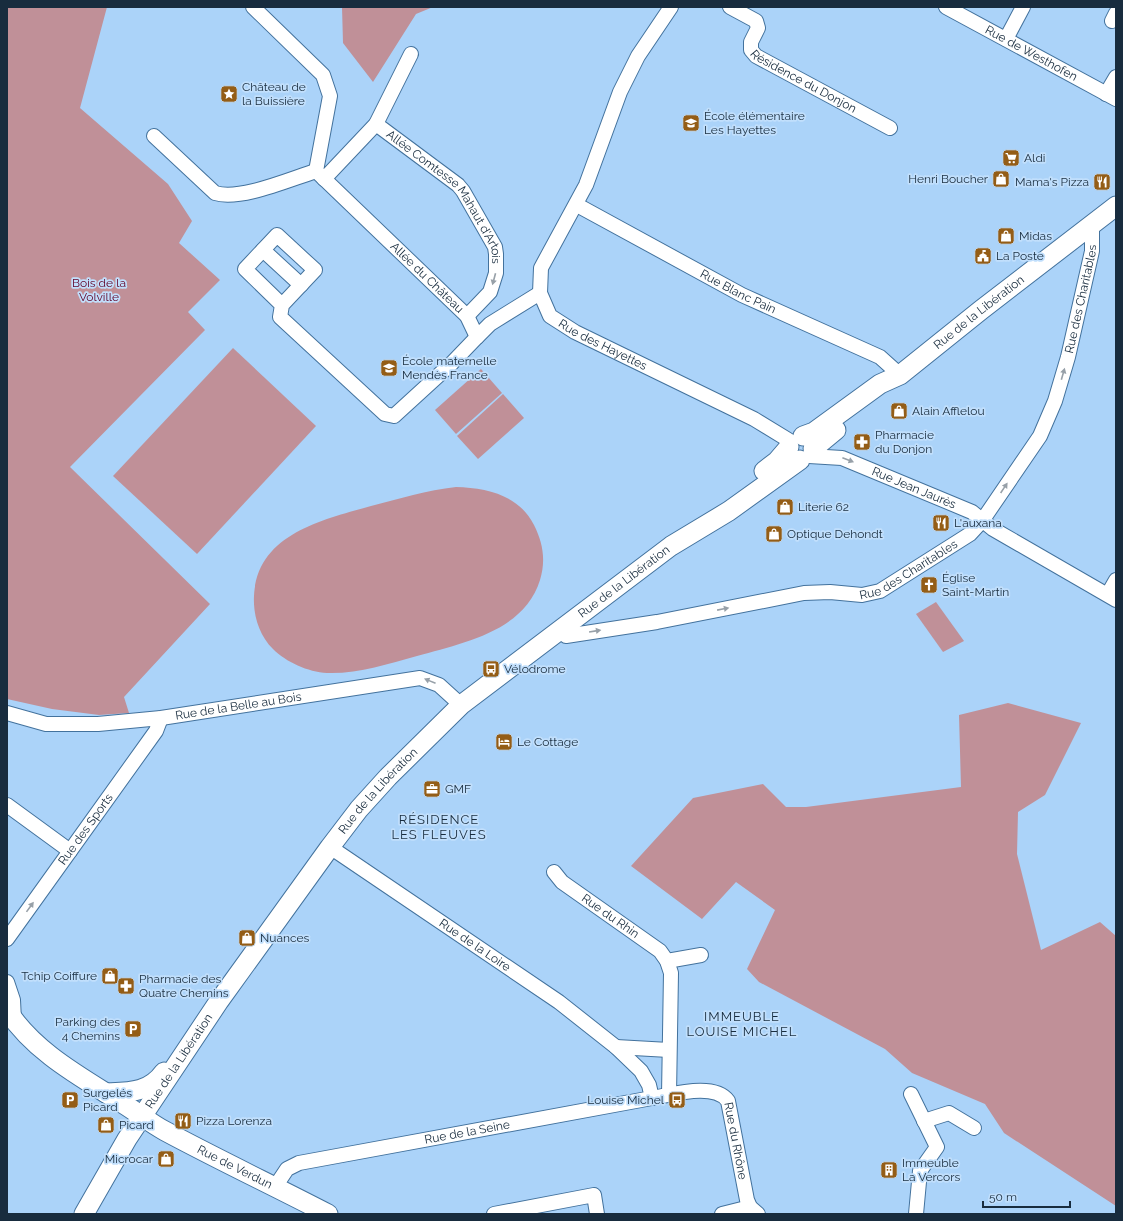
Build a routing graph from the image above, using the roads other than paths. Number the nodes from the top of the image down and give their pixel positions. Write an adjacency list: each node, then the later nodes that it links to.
1 (253, 7): 13 (street)
2 (671, 7): 14 (street, Rue des Hayettes)
3 (730, 7): 11 (street, Résidence du Donjon)
4 (946, 7): 6 (street, Rue de Westhofen)
5 (1023, 7): 6 (street)
6 (1006, 39): 9 (street, Rue de Westhofen)
7 (411, 54): 10 (street, Allée Comtesse Mahaut d'Artois)
8 (1116, 77): 9 (street)
9 (1111, 97)
10 (376, 124): 13 (street, Allée Comtesse Mahaut d'Artois); 21 (street, Allée Comtesse Mahaut d'Artois, one-way to 21)
11 (890, 128)
12 (154, 136): 13 (street)
13 (320, 175): 21 (street, Allée du Château)
14 (577, 205): 19 (street, Rue des Hayettes); 23 (street, Rue Blanc Pain)
15 (1116, 206): 16 (main road, Rue de la Libération)
16 (1092, 226): 23 (main road, Rue de la Libération); 25 (street, Rue des Charitables, one-way to 16)
17 (263, 250): 18 (street); 18 (street); 20 (street)
18 (301, 286): 20 (street)
19 (540, 293): 22 (street); 24 (street, Rue des Hayettes)
20 (281, 311): 22 (street)
21 (467, 316): 22 (street, Allée du Château)
22 (477, 336)
23 (900, 375): 24 (main road, Rue de la Libération)
24 (801, 448): 25 (street, Rue Jean Jaurès, one-way to 25); 28 (main road, Rue de la Libération)
25 (982, 521): 27 (street, Rue Jean Jaurès); 28 (street, Rue des Charitables, one-way to 25)
26 (1116, 580): 27 (street)
27 (1112, 597)
28 (559, 630): 29 (main road, Rue de la Libération)
29 (460, 705): 31 (street, Rue de la Belle au Bois, one-way to 31); 33 (main road, Rue de la Libération)
30 (7, 713): 31 (street, Rue de la Belle au Bois)
31 (161, 718): 34 (street, Rue des Sports)
32 (7, 805): 34 (street)
33 (330, 847): 41 (street, Rue de la Loire); 43 (main road, Rue de la Libération)
34 (70, 851): 36 (street, Rue des Sports, one-way to 34)
35 (554, 872): 38 (street, Rue du Rhin)
36 (7, 939)
37 (701, 955): 38 (street)
38 (668, 960): 42 (street)
39 (7, 982): 40 (street)
40 (10, 1015): 44 (main road, Rue de Verdun)
41 (616, 1047): 42 (street); 47 (street, Rue de la Loire)
42 (669, 1050): 46 (street)
43 (184, 1053): 44 (main road); 48 (main road, Rue de la Libération)
44 (106, 1093): 48 (main road, Rue de Verdun)
45 (911, 1094): 49 (street)
46 (669, 1095): 47 (street, Rue de la Seine); 52 (street, Rue du Rhône)
47 (652, 1098): 51 (street, Rue de la Seine)
48 (143, 1116): 51 (main road, Rue de Verdun); 53 (main road, Rue de la Libération)
49 (924, 1121): 50 (street); 58 (street)
50 (974, 1128)
51 (275, 1187): 54 (main road, Rue de Verdun)
52 (754, 1210): 57 (street)
53 (84, 1214)
54 (328, 1214)
55 (494, 1214): 56 (street)
56 (597, 1214)
57 (722, 1214)
58 (916, 1214)

